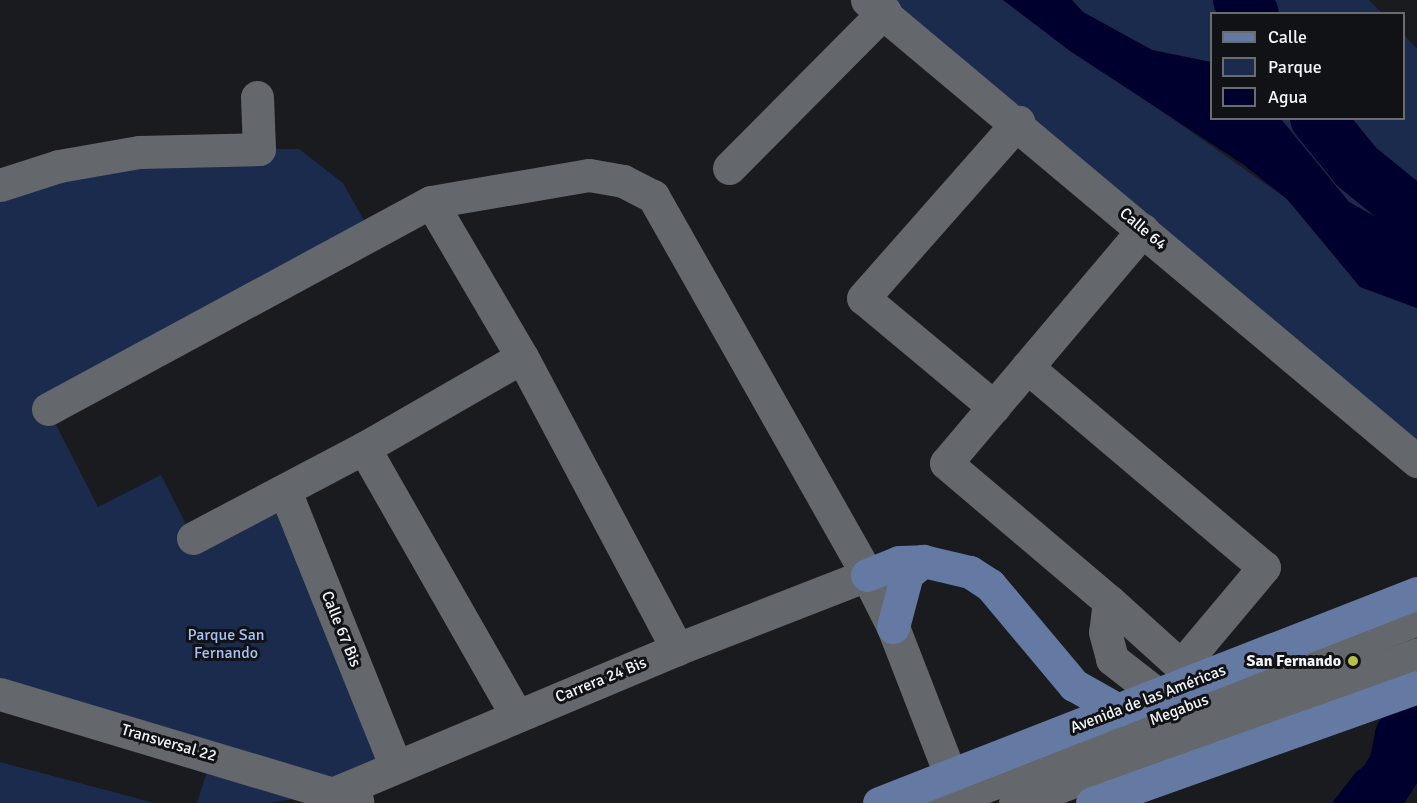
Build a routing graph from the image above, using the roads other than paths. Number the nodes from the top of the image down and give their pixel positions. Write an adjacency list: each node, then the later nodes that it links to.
1 (876, 6): 3 (street, Calle 64); 4 (street)
2 (258, 97): 5 (street)
3 (1018, 122): 7 (street, Calle 64); 10 (street)
4 (729, 168)
5 (0, 185)
6 (431, 202): 8 (street); 11 (street); 17 (street)
7 (1143, 230): 9 (street); 13 (street, Calle 64)
8 (522, 357): 12 (street); 22 (street)
9 (1028, 367): 10 (street); 19 (street)
10 (994, 407): 19 (street)
11 (48, 409)
12 (364, 448): 14 (street); 28 (street)
13 (1417, 461)
14 (285, 491): 15 (street); 29 (street, Calle 67 Bis)
15 (193, 538)
16 (923, 561): 17 (main road); 21 (main road); 27 (main road)
17 (867, 575): 21 (street); 22 (street, Carrera 24 Bis)
18 (1417, 593): 26 (main road, Avenida de las Américas)
19 (1109, 601): 26 (street)
20 (1417, 619): 30 (street, Megabus)
21 (893, 627): 30 (street)
22 (677, 649): 28 (street, Carrera 24 Bis)
23 (1417, 654): 33 (street, Megabus)
24 (1417, 687): 34 (main road)
25 (0, 694): 31 (street, Transversal 22)
26 (1157, 694): 27 (main road, Avenida de las Américas)
27 (1118, 710): 30 (main road, Avenida de las Américas)
28 (516, 715): 29 (street, Carrera 24 Bis)
29 (396, 767): 31 (street, Carrera 24 Bis)
30 (948, 795): 32 (main road, Avenida de las Américas)
31 (349, 798)
32 (879, 803)
33 (1015, 803)
34 (1092, 803)

